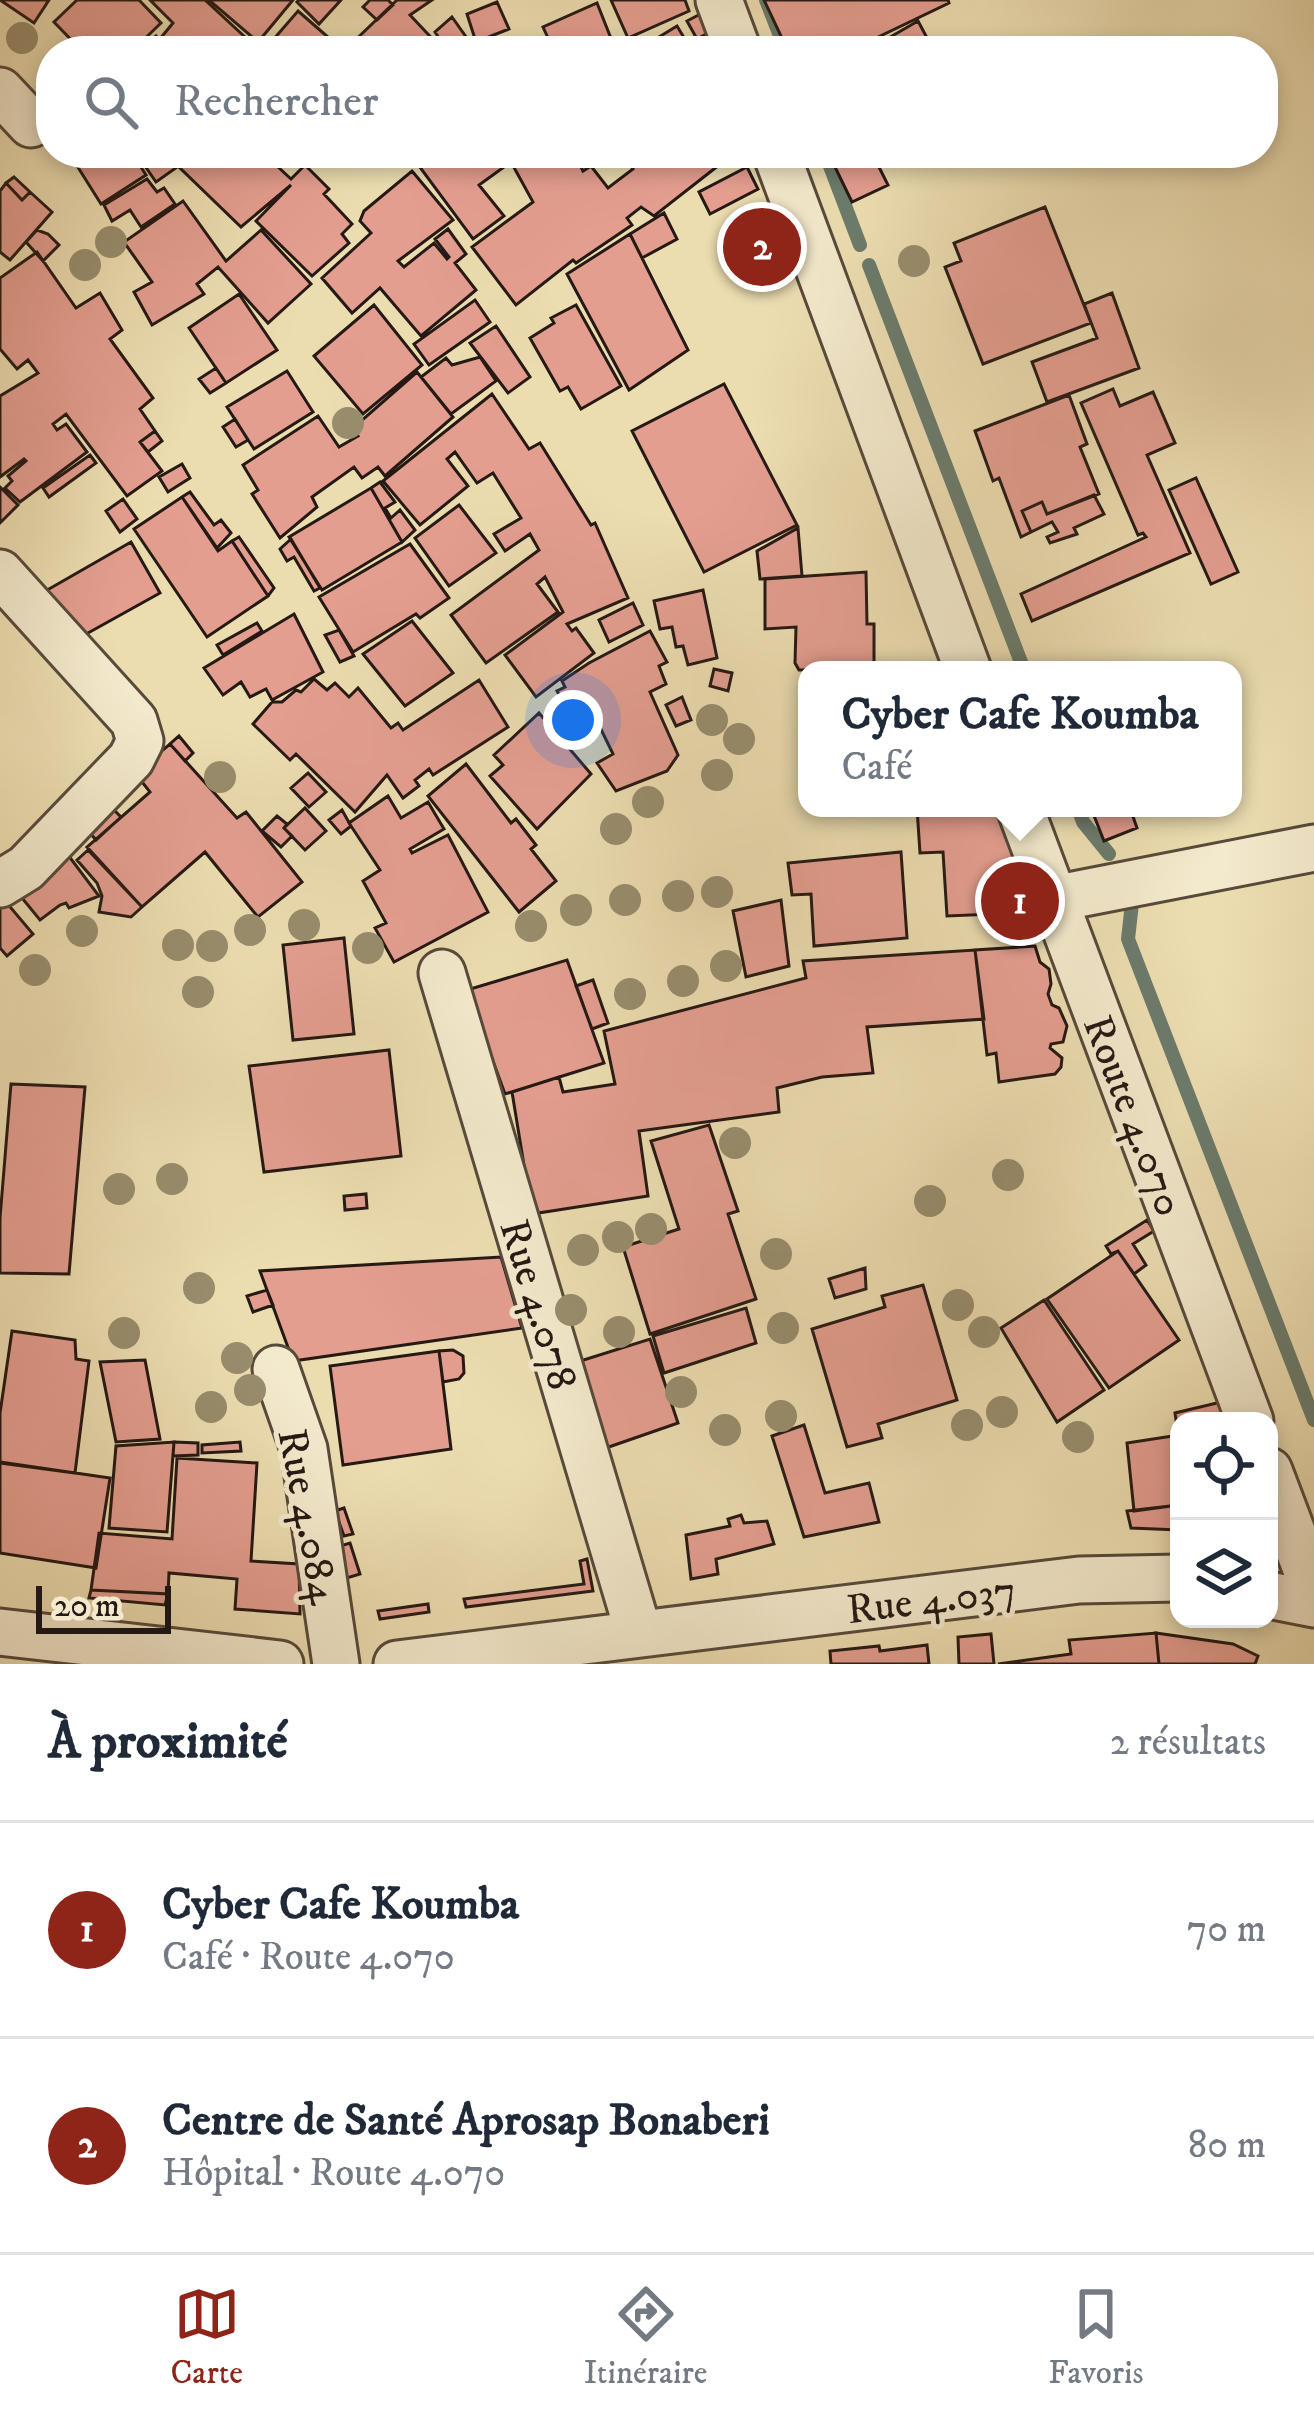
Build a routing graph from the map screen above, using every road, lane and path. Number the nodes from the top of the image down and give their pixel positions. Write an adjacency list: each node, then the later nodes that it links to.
1 (719, 0): 2 (street)
2 (732, 36)
3 (0, 91): 4 (street)
4 (31, 124)
5 (782, 168): 7 (street)
6 (0, 573): 10 (street)
7 (965, 661)
8 (1023, 817): 11 (street, Route 4.070)
9 (1314, 848): 11 (street)
10 (0, 884)
11 (1053, 899): 14 (street, Route 4.070)
12 (442, 973): 21 (street, Rue 4.078)
13 (276, 1369): 24 (street, Rue 4.084)
14 (1247, 1412)
15 (1278, 1495): 17 (street)
16 (1170, 1578): 21 (street, Rue 4.037)
17 (1314, 1590)
18 (1278, 1597): 19 (street)
19 (1314, 1604)
20 (0, 1632): 22 (street)
21 (639, 1634): 25 (street, Rue 4.037)
22 (199, 1659): 23 (street)
23 (280, 1664)
24 (335, 1664)
25 (397, 1664)

